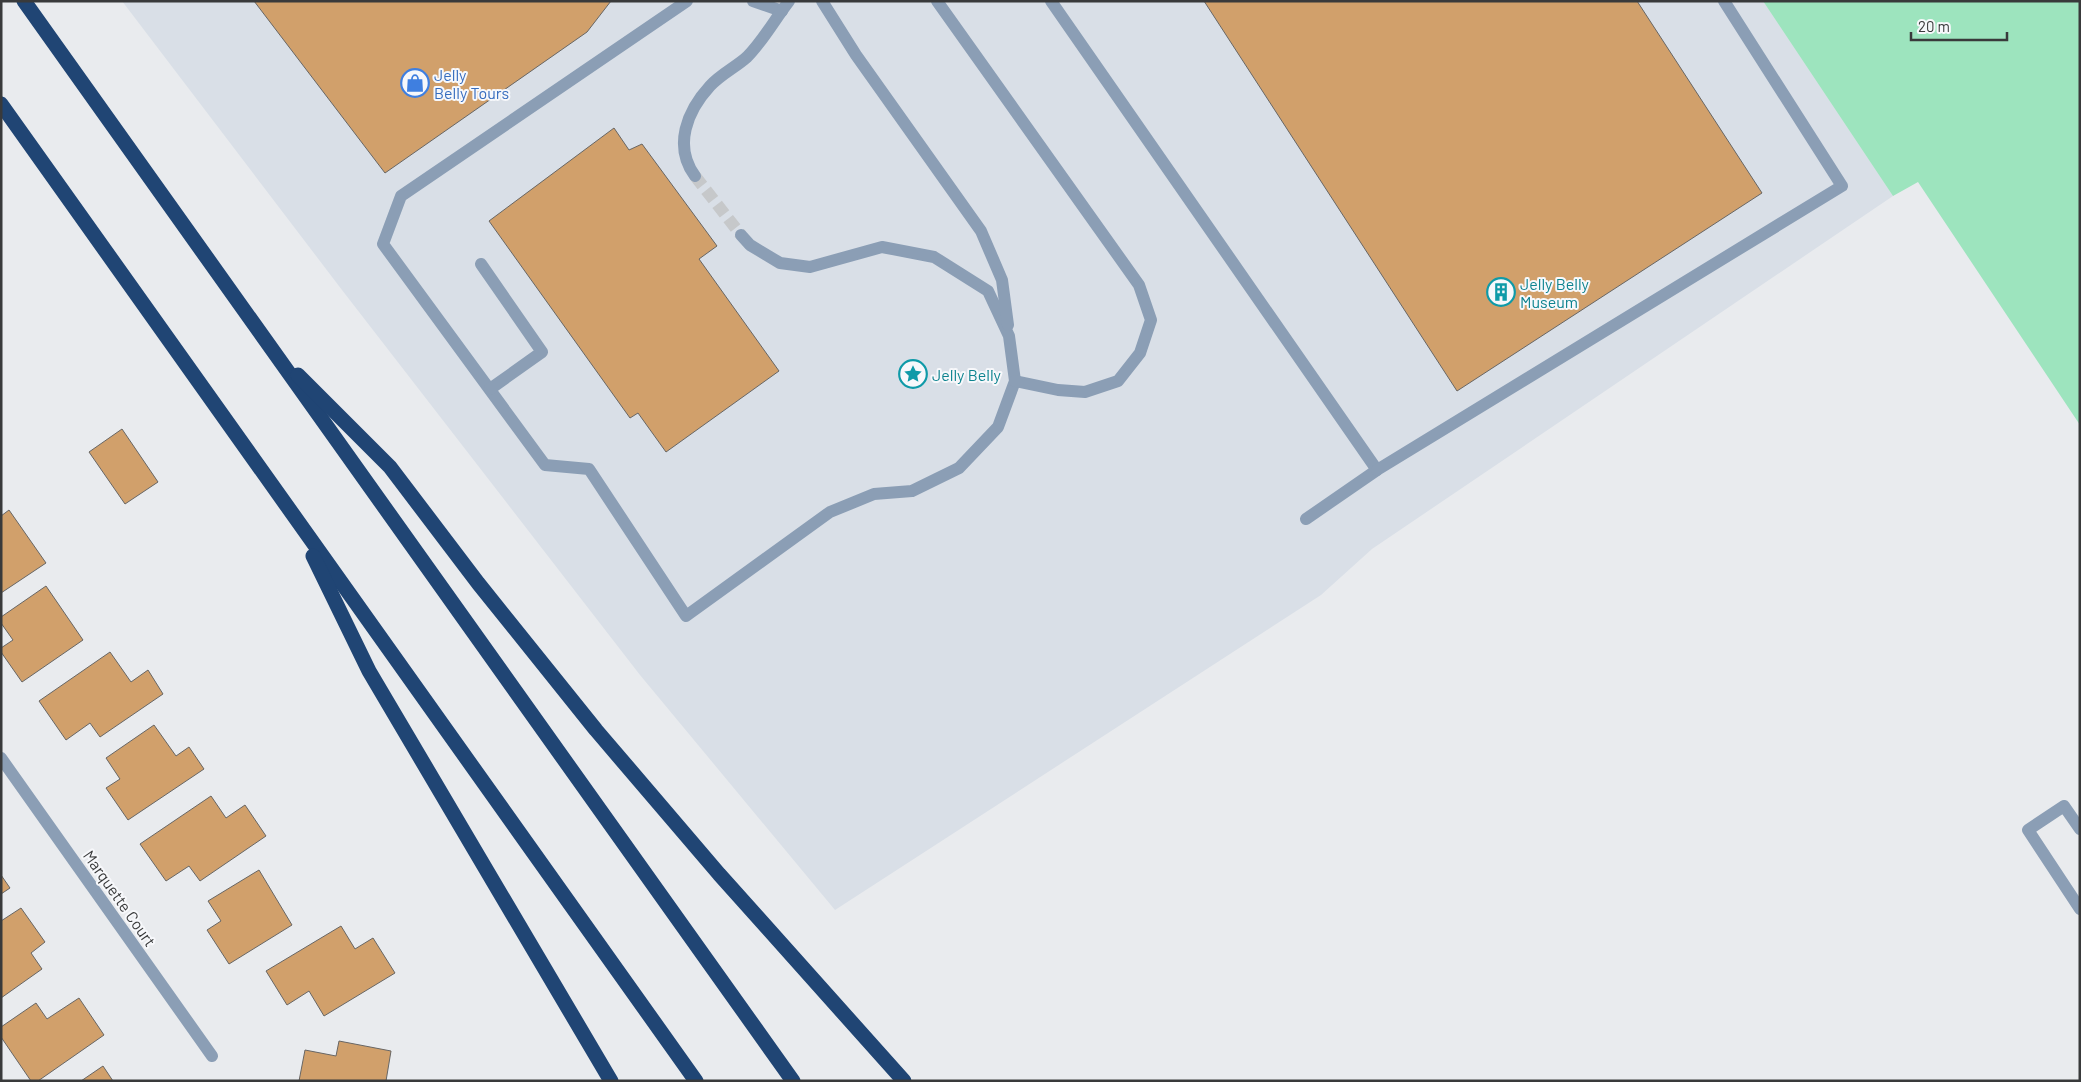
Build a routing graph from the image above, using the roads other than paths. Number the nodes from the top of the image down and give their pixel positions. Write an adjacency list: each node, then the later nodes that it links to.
1 (24, 1): 14 (highway)
2 (687, 1): 16 (street)
3 (753, 1): 8 (street)
4 (822, 1): 13 (street)
5 (937, 1): 15 (street)
6 (1051, 1): 17 (street)
7 (1724, 1): 17 (street)
8 (785, 6): 10 (street)
9 (1, 104): 18 (highway)
10 (695, 176)
11 (741, 235): 13 (street)
12 (481, 264): 16 (street)
13 (1009, 336): 15 (street)
14 (266, 343): 26 (highway); 27 (highway)
15 (1015, 381): 16 (street)
16 (490, 389)
17 (1378, 470): 19 (street)
18 (294, 517): 24 (highway); 25 (highway)
19 (1306, 519)
20 (1, 758): 23 (street, Marquette Court)
21 (2080, 830): 22 (street)
22 (2080, 908)
23 (212, 1056)
24 (611, 1081)
25 (696, 1081)
26 (793, 1081)
27 (904, 1081)

